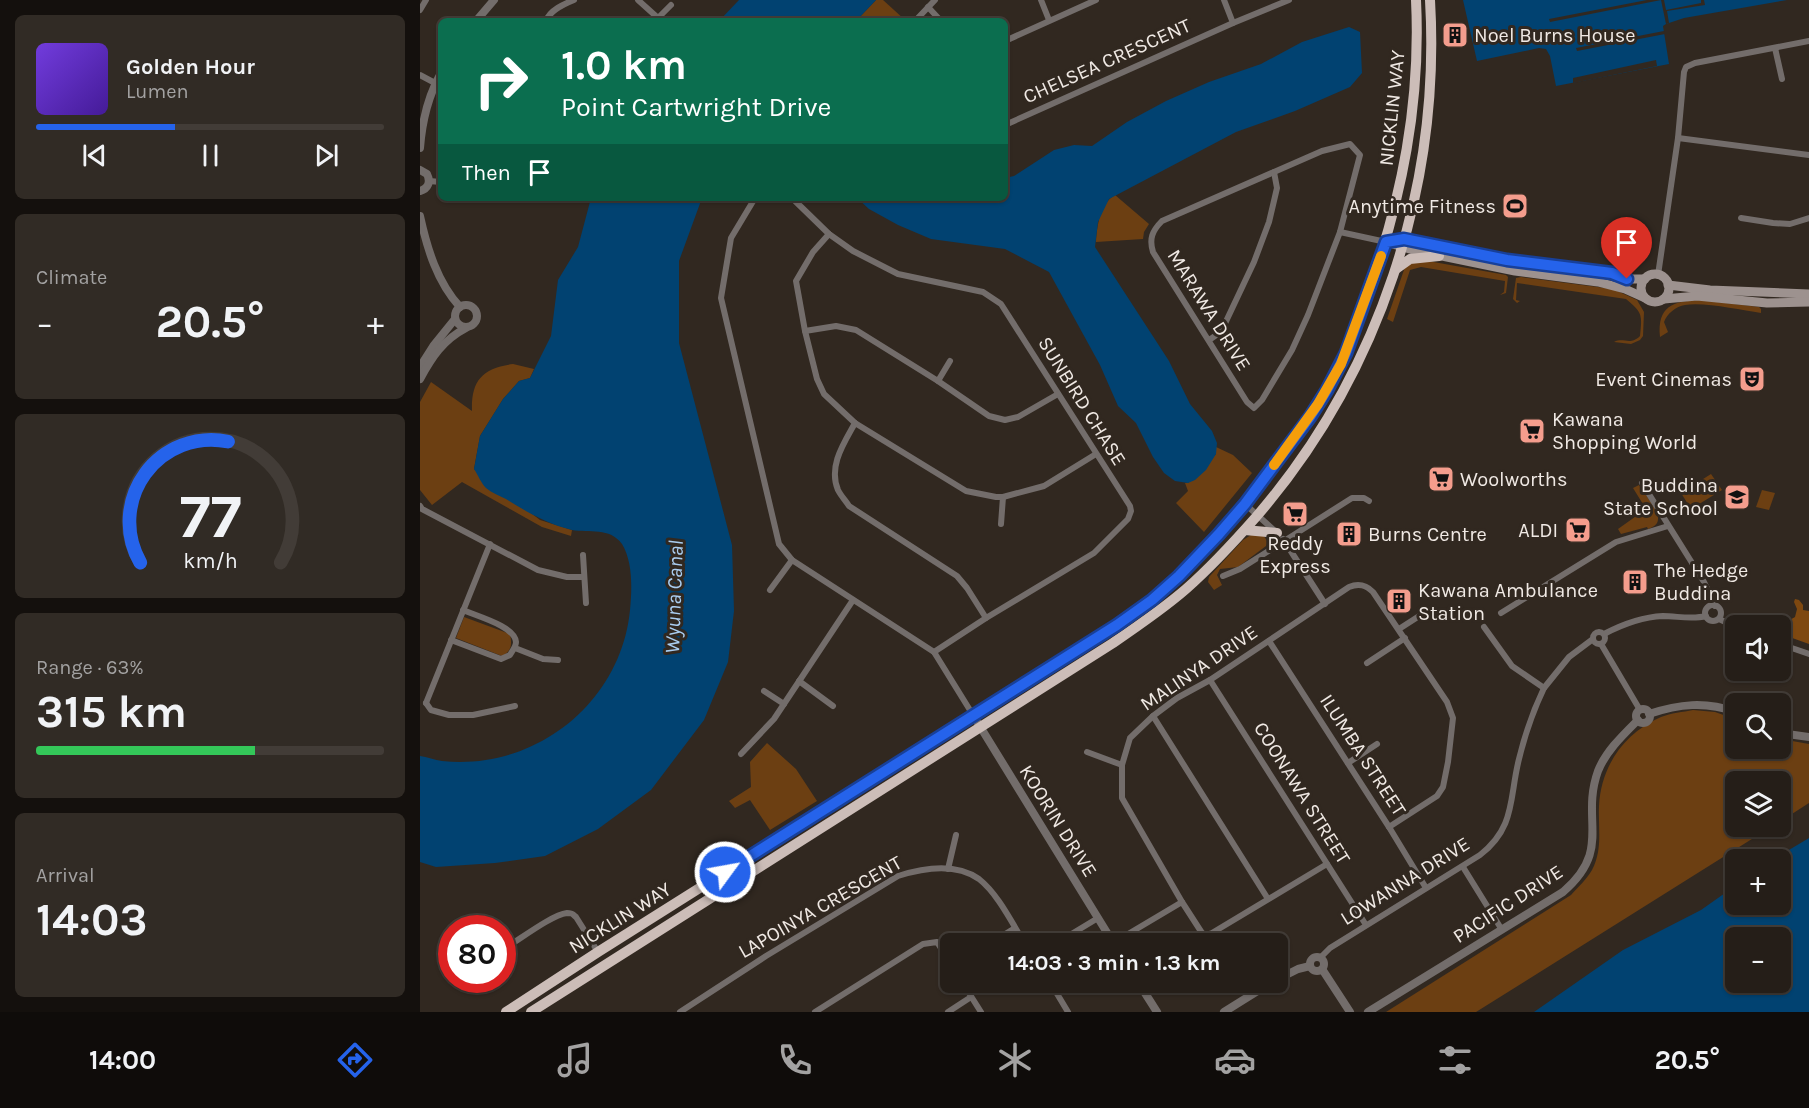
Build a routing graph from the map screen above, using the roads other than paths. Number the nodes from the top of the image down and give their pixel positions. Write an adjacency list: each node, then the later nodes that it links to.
1 (426, 0): 14 (street)
2 (494, 0): 15 (street)
3 (574, 0): 16 (street)
4 (638, 0): 17 (street)
5 (935, 0): 13 (street)
6 (1041, 0): 21 (street)
7 (1096, 0): 21 (street)
8 (1224, 0): 22 (street)
9 (1288, 0): 22 (street, CHELSEA CRESCENT)
10 (1416, 0): 46 (highway, NICKLIN WAY)
11 (1430, 0): 47 (highway, NICKLIN WAY)
12 (671, 5): 18 (street)
13 (928, 7): 19 (street); 20 (street)
14 (420, 10)
15 (479, 18)
16 (547, 18)
17 (655, 18)
18 (659, 18)
19 (918, 18)
20 (938, 18)
21 (1049, 20): 23 (street)
22 (1233, 23): 30 (street, CHELSEA CRESCENT)
23 (1008, 40)
24 (1809, 41): 25 (street)
25 (1775, 48): 28 (street); 31 (street)
26 (420, 75): 29 (street)
27 (438, 78): 29 (street)
28 (1782, 80)
29 (435, 83): 32 (street)
30 (1008, 124)
31 (1678, 138): 33 (street); 50 (street)
32 (420, 148)
33 (1809, 155)
34 (420, 170): 36 (street)
35 (1274, 172): 44 (street, MARAWA DRIVE); 61 (street); 61 (street, MARAWA DRIVE)
36 (429, 181): 37 (street); 38 (street)
37 (438, 182)
38 (420, 191)
39 (753, 201): 69 (street)
40 (795, 201): 45 (street, SUNBIRD CHASE)
41 (420, 216): 57 (street)
42 (1741, 218): 43 (street)
43 (1809, 218)
44 (1340, 232): 46 (street); 61 (street, MARAWA DRIVE)
45 (829, 234): 60 (street); 66 (street, SUNBIRD CHASE)
46 (1386, 242): 47 (main road); 74 (highway, NICKLIN WAY)
47 (1403, 243): 48 (main road); 49 (highway, NICKLIN WAY); 51 (main road)
48 (1439, 255): 49 (highway); 54 (main road)
49 (1395, 269): 76 (highway, NICKLIN WAY)
50 (1658, 275): 51 (main road); 52 (main road)
51 (1645, 279): 54 (main road)
52 (1668, 285): 53 (main road); 55 (main road)
53 (1809, 294)
54 (1645, 298): 55 (main road)
55 (1664, 299): 56 (main road)
56 (1809, 302)
57 (460, 307): 58 (street); 59 (street)
58 (455, 319): 59 (street); 63 (street)
59 (466, 328): 64 (street)
60 (805, 331): 65 (street); 67 (street)
61 (1209, 340)
62 (950, 361): 65 (street)
63 (420, 367)
64 (420, 379)
65 (938, 381): 66 (street)
66 (1058, 394): 70 (street, SUNBIRD CHASE)
67 (855, 423): 72 (street); 95 (street)
68 (763, 444): 69 (street)
69 (755, 446): 83 (street)
70 (1096, 454): 72 (street); 95 (street, SUNBIRD CHASE)
71 (1642, 483): 78 (street)
72 (1003, 497): 77 (street)
73 (1369, 501): 80 (street)
74 (1245, 504): 76 (street); 123 (highway, NICKLIN WAY)
75 (421, 509): 81 (street)
76 (1258, 515): 79 (highway, NICKLIN WAY); 80 (street)
77 (1001, 524)
78 (1668, 526): 90 (street); 93 (street)
79 (1245, 530): 80 (highway); 126 (highway, NICKLIN WAY)
80 (1281, 537): 84 (street); 89 (street)
81 (490, 544): 85 (street); 91 (street)
82 (583, 555): 85 (street)
83 (792, 560): 86 (street); 87 (street)
84 (1223, 576)
85 (584, 577): 88 (street)
86 (770, 590)
87 (853, 600): 108 (street); 113 (street)
88 (586, 603)
89 (1325, 604): 99 (street, MALINYA DRIVE); 104 (street, MALINYA DRIVE)
90 (1715, 606): 94 (street); 96 (street)
91 (463, 610): 103 (street); 106 (street)
92 (1427, 611): 99 (street)
93 (1501, 614)
94 (1706, 616): 96 (street); 100 (street)
95 (986, 618): 108 (street, SUNBIRD CHASE)
96 (1719, 619): 97 (street)
97 (1725, 622)
98 (1484, 627): 114 (street)
99 (1399, 629): 101 (street, MALINYA DRIVE)
100 (1604, 634): 102 (street); 105 (street)
101 (1405, 638): 111 (street); 134 (street, MALINYA DRIVE)
102 (1593, 639): 105 (street); 114 (street, LOWANNA DRIVE)
103 (451, 640): 106 (street); 116 (street)
104 (1269, 641): 112 (street, MALINYA DRIVE); 132 (street, ILUMBA STREET)
105 (1601, 644): 121 (street)
106 (514, 648): 110 (street)
107 (1791, 648): 109 (street)
108 (934, 652): 123 (street)
109 (1809, 654)
110 (558, 660)
111 (1367, 663)
112 (1210, 680): 124 (street, MALINYA DRIVE); 136 (street, COONAWA STREET)
113 (799, 681): 117 (street); 119 (street)
114 (1544, 688): 137 (street, LOWANNA DRIVE)
115 (764, 691): 117 (street)
116 (423, 704): 118 (street)
117 (784, 704): 131 (street)
118 (515, 706)
119 (833, 706)
120 (1725, 709): 122 (street)
121 (1640, 710): 122 (street); 125 (street)
122 (1649, 714): 125 (street)
123 (973, 715): 126 (street, KOORIN DRIVE); 153 (highway, NICKLIN WAY)
124 (1153, 716): 133 (street, MALINYA DRIVE); 140 (street)
125 (1638, 720): 145 (street, PACIFIC DRIVE)
126 (981, 727): 142 (street, KOORIN DRIVE); 164 (highway, NICKLIN WAY)
127 (1791, 735): 128 (street)
128 (1809, 737)
129 (1377, 744): 132 (street)
130 (1087, 752): 133 (street)
131 (741, 754)
132 (1348, 763): 134 (street, ILUMBA STREET)
133 (1122, 765): 141 (street, MALINYA DRIVE)
134 (1389, 827): 139 (street, ILUMBA STREET)
135 (956, 835): 138 (street)
136 (1327, 864): 140 (street); 143 (street, COONAWA STREET)
137 (1462, 867): 139 (street, LOWANNA DRIVE); 145 (street)
138 (948, 869): 144 (street, LAPOINYA CRESCENT); 165 (street, LAPOINYA CRESCENT)
139 (1426, 888): 143 (street, LOWANNA DRIVE)
140 (1268, 899): 141 (street, MALINYA DRIVE)
141 (1182, 902): 150 (street)
142 (1098, 918): 148 (street); 149 (street, KOORIN DRIVE)
143 (1366, 925): 154 (street, LOWANNA DRIVE)
144 (1015, 928): 146 (street); 147 (street, LAPOINYA CRESCENT)
145 (1502, 930): 173 (street, PACIFIC DRIVE)
146 (1007, 933)
147 (1018, 933)
148 (1074, 933)
149 (1108, 933)
150 (1131, 933)
151 (516, 941): 153 (street)
152 (940, 947): 166 (street)
153 (598, 952): 163 (highway, NICKLIN WAY)
154 (1320, 958): 155 (street); 156 (street)
155 (1310, 966): 156 (street); 157 (street)
156 (1322, 969): 172 (street)
157 (1288, 974)
158 (969, 993): 162 (street)
159 (1057, 993): 169 (street)
160 (1145, 993): 170 (street)
161 (1254, 993): 171 (street)
162 (971, 997): 167 (street); 168 (street)
163 (506, 1012)
164 (531, 1012)
165 (680, 1012)
166 (815, 1012)
167 (948, 1012)
168 (981, 1012)
169 (1068, 1012)
170 (1157, 1012)
171 (1224, 1012)
172 (1350, 1012)
173 (1368, 1012)

